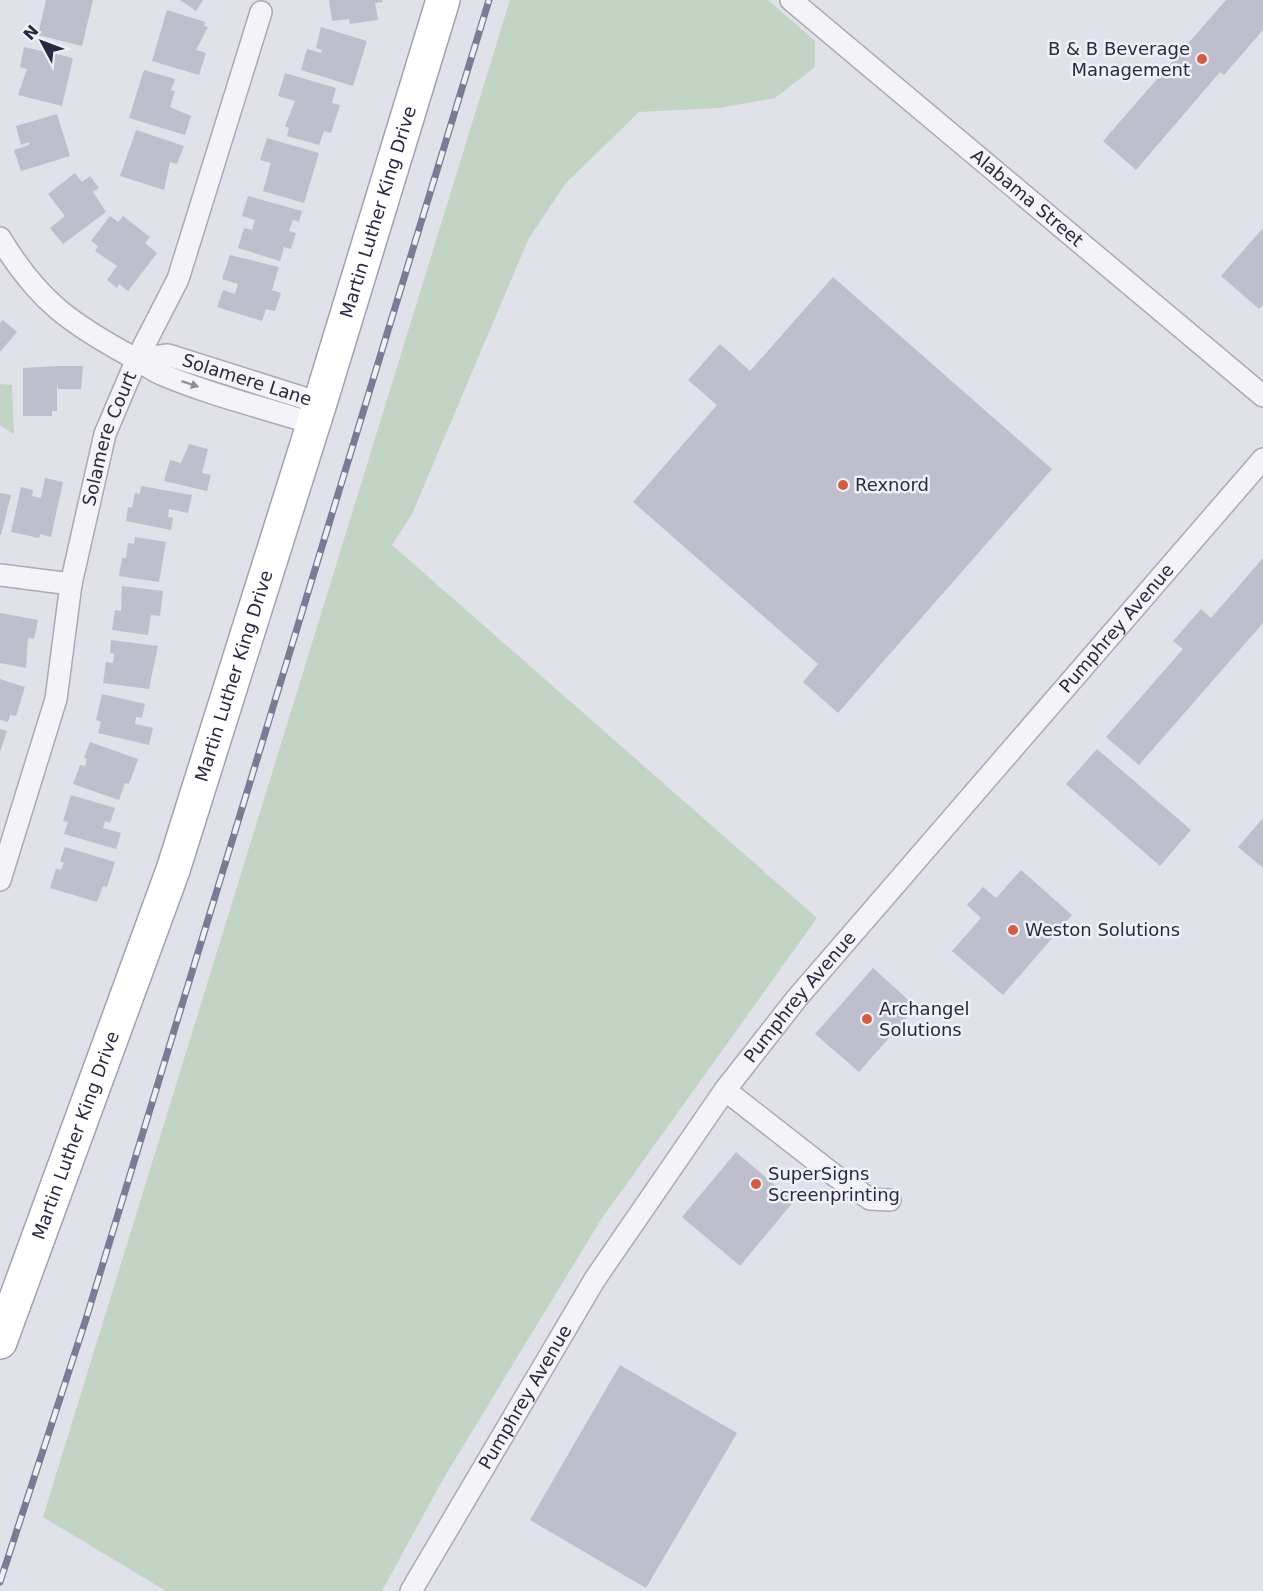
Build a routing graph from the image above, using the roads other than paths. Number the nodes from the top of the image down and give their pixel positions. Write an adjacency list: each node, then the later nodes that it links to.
1 (442, 0): 7 (main road, Martin Luther King Drive)
2 (791, 0): 6 (street, Alabama Street)
3 (261, 12): 5 (street, Solamere Court)
4 (0, 238): 5 (street, Solamere Lane)
5 (137, 359): 7 (street, Solamere Lane); 10 (street, Solamere Court)
6 (1263, 396)
7 (317, 414): 14 (main road, Martin Luther King Drive)
8 (1263, 459): 12 (street, Pumphrey Avenue)
9 (0, 575): 10 (street)
10 (71, 584): 11 (street, Solamere Court)
11 (0, 880)
12 (725, 1090): 13 (street); 15 (street, Pumphrey Avenue)
13 (890, 1200)
14 (0, 1342)
15 (411, 1591)

